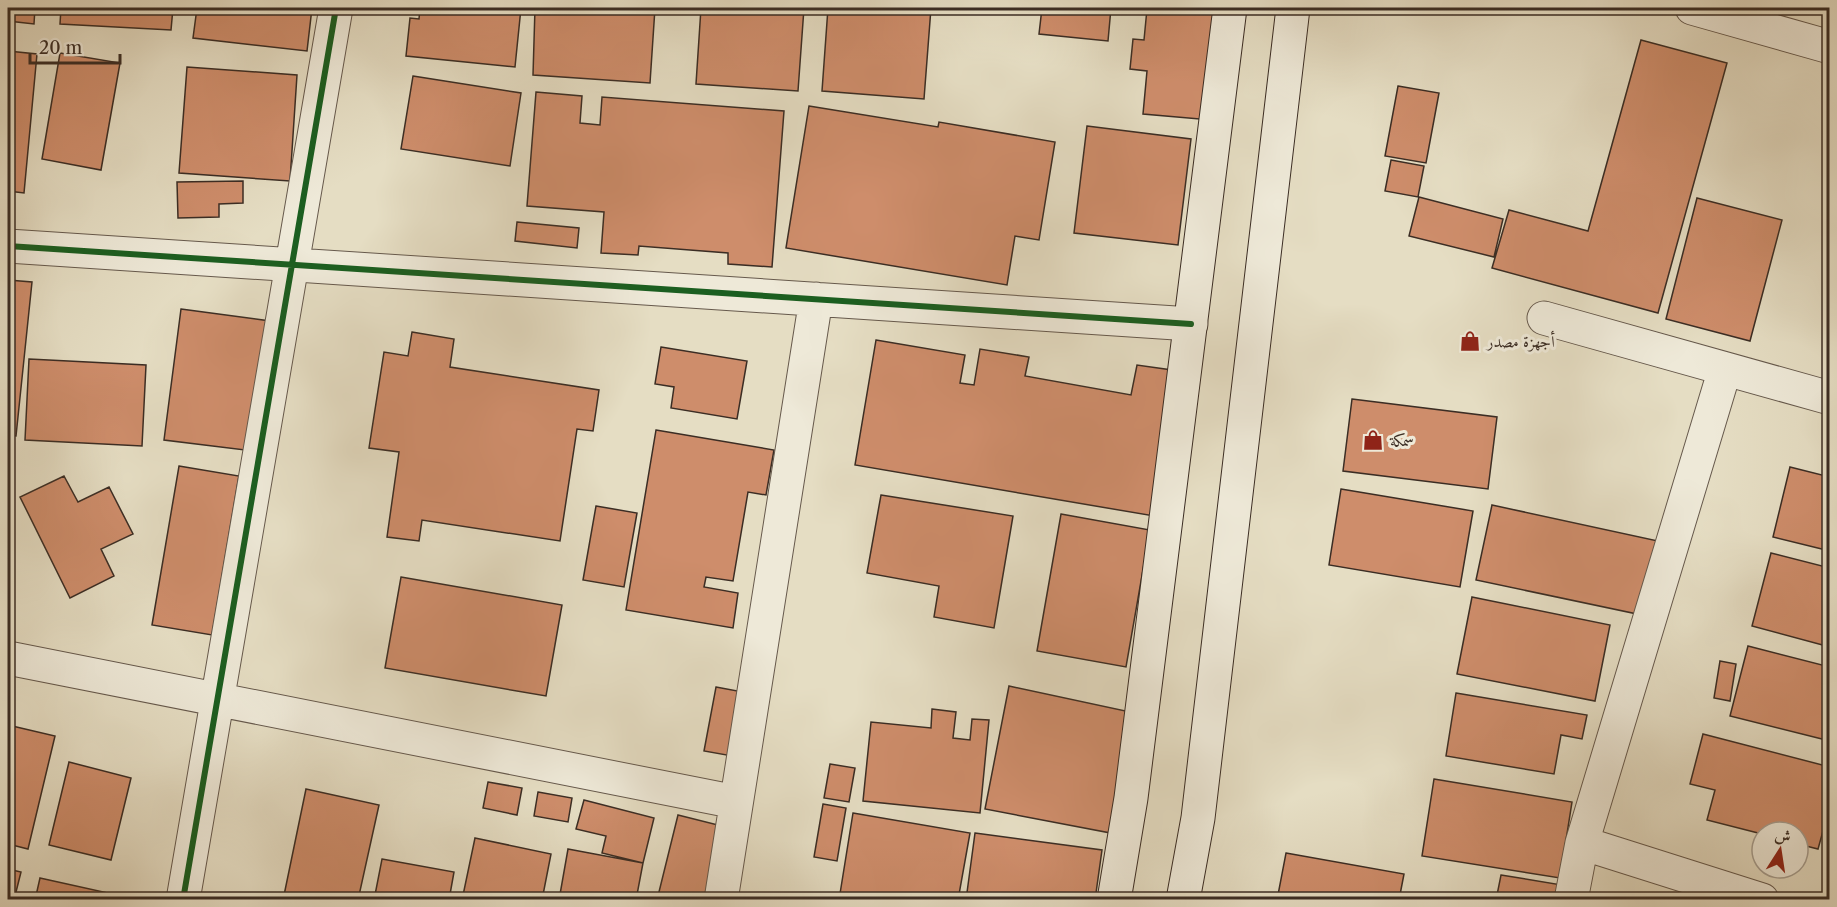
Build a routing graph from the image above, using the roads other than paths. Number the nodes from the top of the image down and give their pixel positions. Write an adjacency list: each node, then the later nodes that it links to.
1 (336, 8): 7 (street)
2 (1230, 8): 10 (street)
3 (1293, 8): 20 (street)
4 (1692, 8): 5 (street)
5 (1830, 47)
6 (8, 246): 7 (street)
7 (292, 265): 8 (street); 14 (street)
8 (816, 299): 10 (street); 15 (street)
9 (1544, 318): 11 (street)
10 (1191, 324): 19 (street)
11 (1725, 369): 12 (street); 16 (street)
12 (1830, 398)
13 (8, 658): 14 (street)
14 (217, 699): 15 (street); 17 (street)
15 (736, 802): 18 (street)
16 (1582, 843): 21 (street); 22 (street)
17 (183, 900)
18 (720, 900)
19 (1114, 900)
20 (1183, 900)
21 (1571, 900)
22 (1762, 900)

